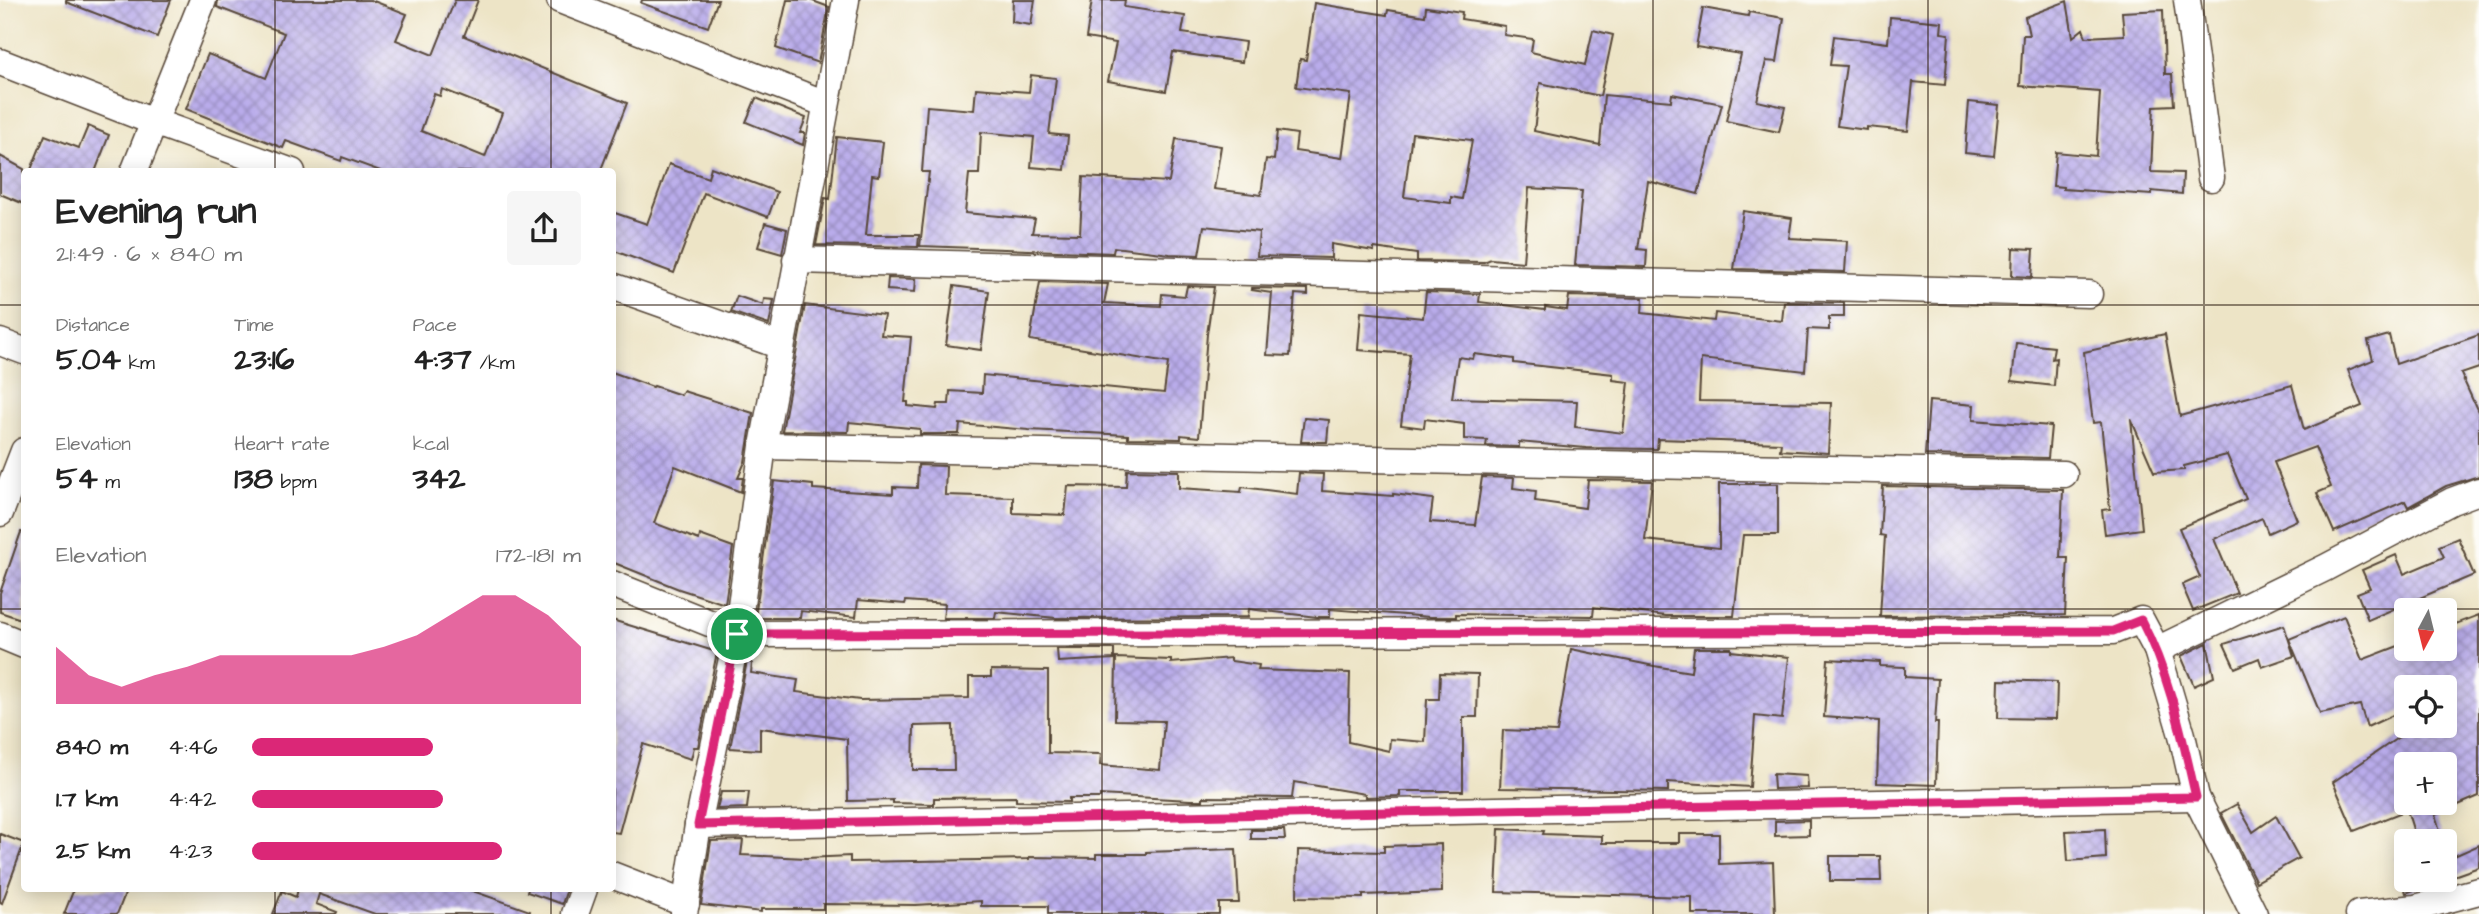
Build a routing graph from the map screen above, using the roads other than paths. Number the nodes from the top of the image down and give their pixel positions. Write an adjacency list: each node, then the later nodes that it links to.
1 (203, 0): 7 (street)
2 (560, 0): 6 (street)
3 (846, 0): 6 (street)
4 (2187, 0): 10 (street)
5 (0, 62): 7 (street)
6 (826, 104): 11 (street)
7 (154, 122): 8 (street); 9 (street)
8 (136, 168)
9 (281, 168)
10 (2211, 178)
11 (796, 260): 13 (street); 15 (street)
12 (616, 287): 15 (street)
13 (2089, 294)
14 (0, 342): 16 (street)
15 (780, 346): 17 (street)
16 (21, 350)
17 (763, 446): 19 (street); 23 (street)
18 (21, 459): 21 (street)
19 (2064, 474)
20 (2479, 492): 26 (street)
21 (0, 513)
22 (616, 586): 23 (street)
23 (737, 634): 26 (street); 28 (street)
24 (0, 635): 25 (street)
25 (21, 644)
26 (2157, 650): 27 (street)
27 (2196, 797): 28 (street); 34 (street)
28 (698, 825): 32 (street)
29 (616, 877): 32 (street)
30 (2479, 891): 35 (street)
31 (583, 892): 33 (street)
32 (685, 909)
33 (575, 914)
34 (2254, 914)
35 (2359, 914)

